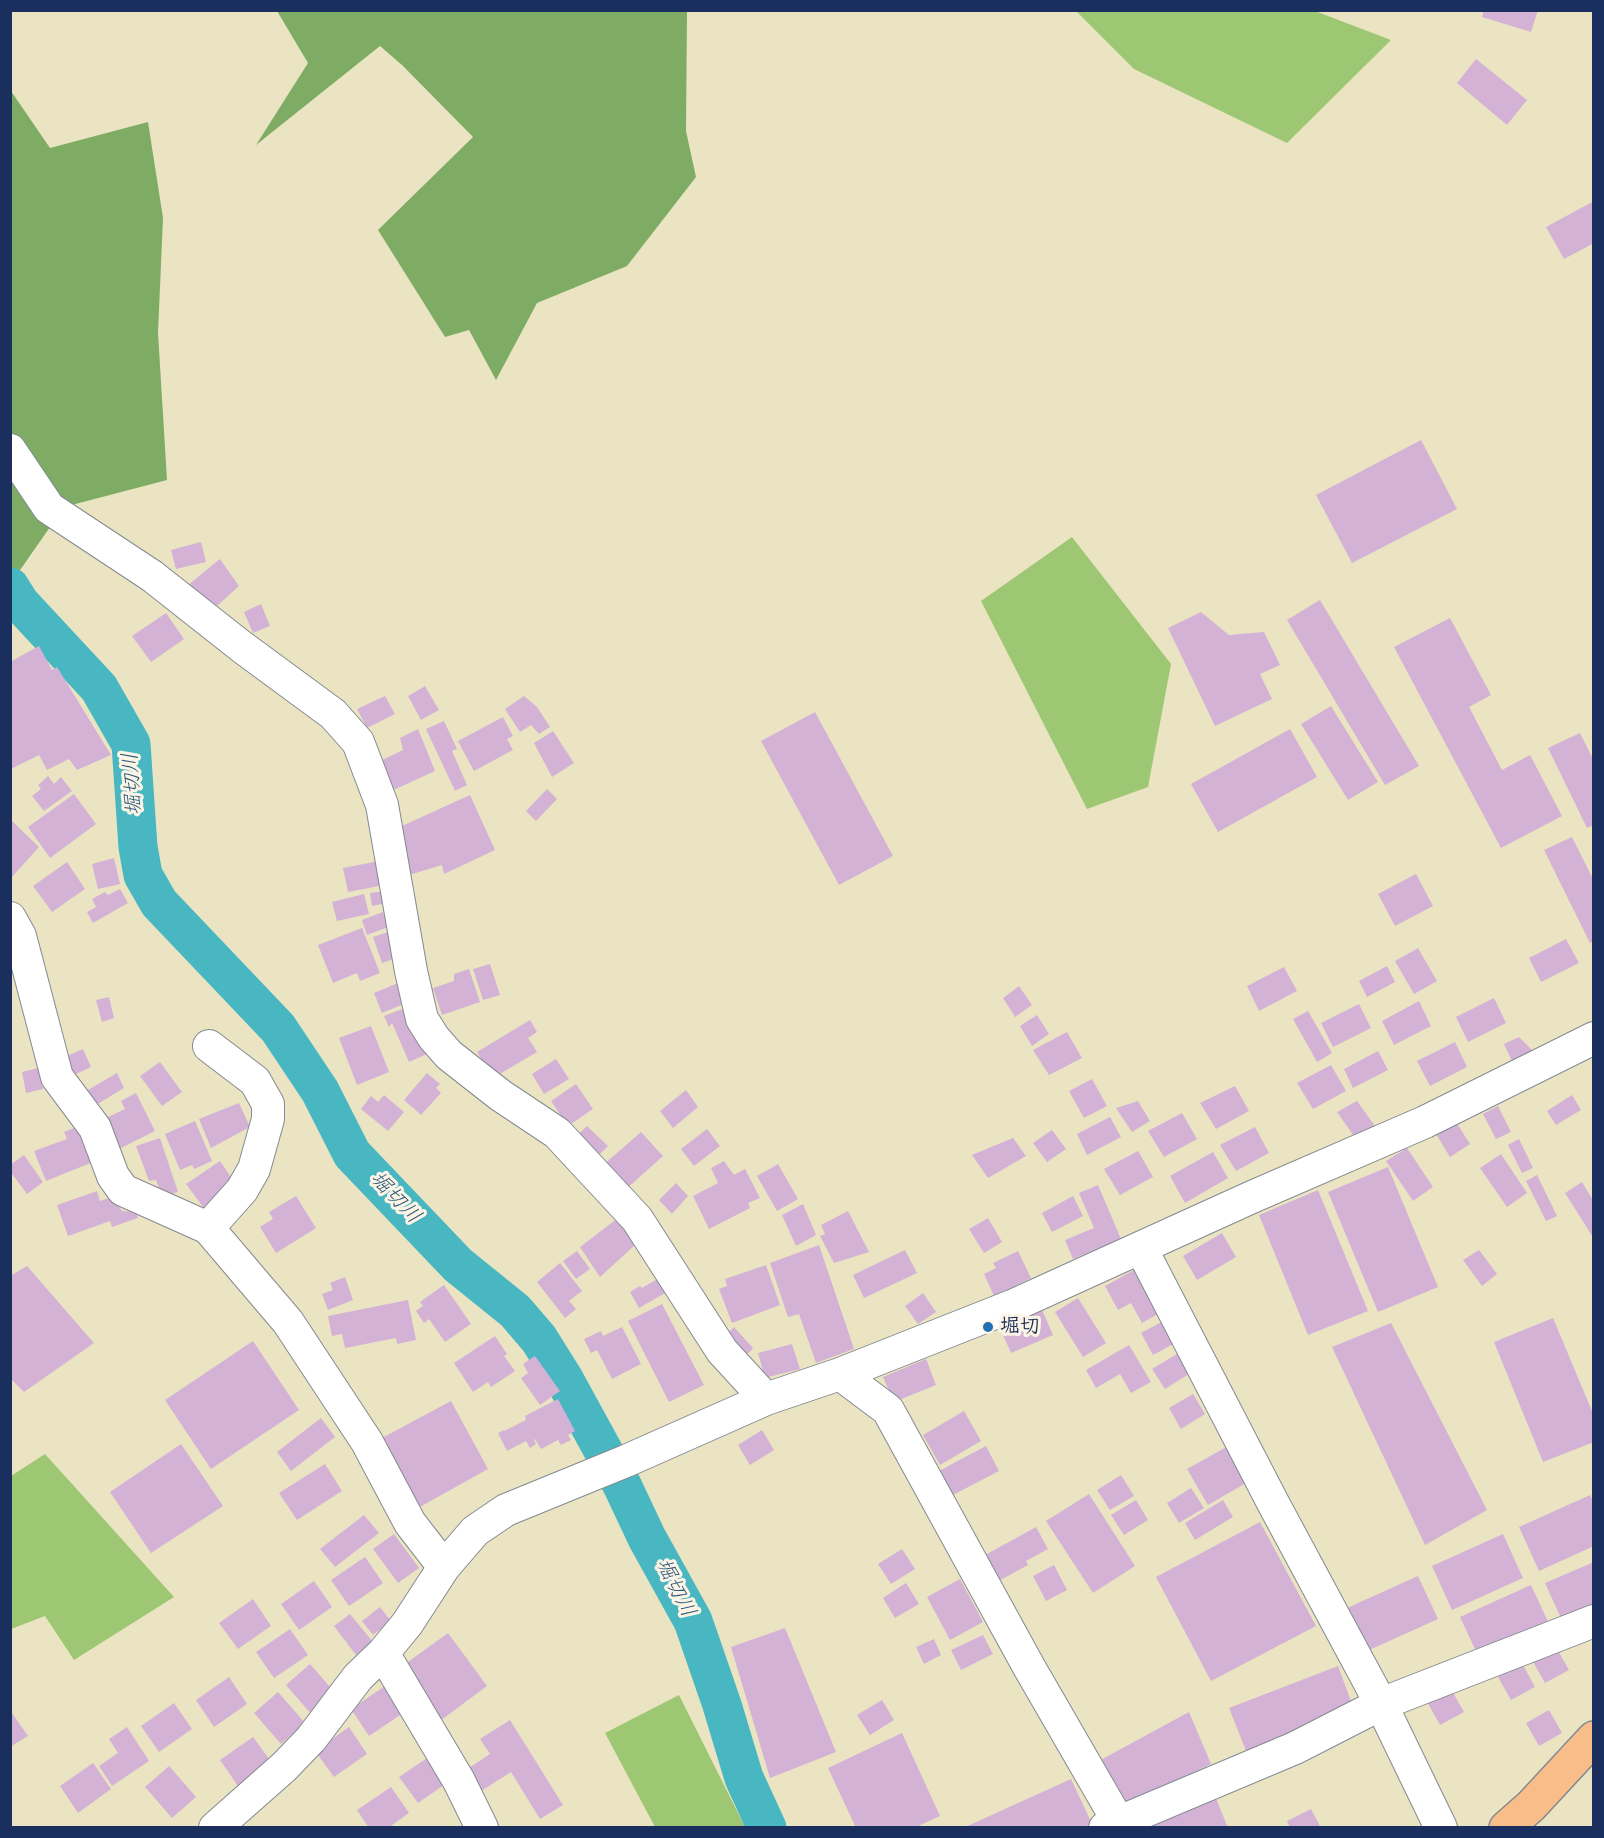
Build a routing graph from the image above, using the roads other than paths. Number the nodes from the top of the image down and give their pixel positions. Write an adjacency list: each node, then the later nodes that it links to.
1 (10, 450): 8 (street)
2 (10, 918): 5 (street)
3 (1593, 1038): 6 (street)
4 (209, 1046): 5 (street)
5 (208, 1228): 9 (street)
6 (1141, 1248): 7 (street); 12 (street)
7 (840, 1374): 8 (street); 14 (street)
8 (766, 1400): 9 (street)
9 (444, 1567): 11 (street)
10 (1593, 1621): 12 (street)
11 (383, 1653): 15 (street); 16 (street)
12 (1381, 1704): 14 (street); 17 (street)
13 (1593, 1738): 18 (highway)
14 (1115, 1825)
15 (215, 1827)
16 (482, 1827)
17 (1441, 1827)
18 (1506, 1827)

